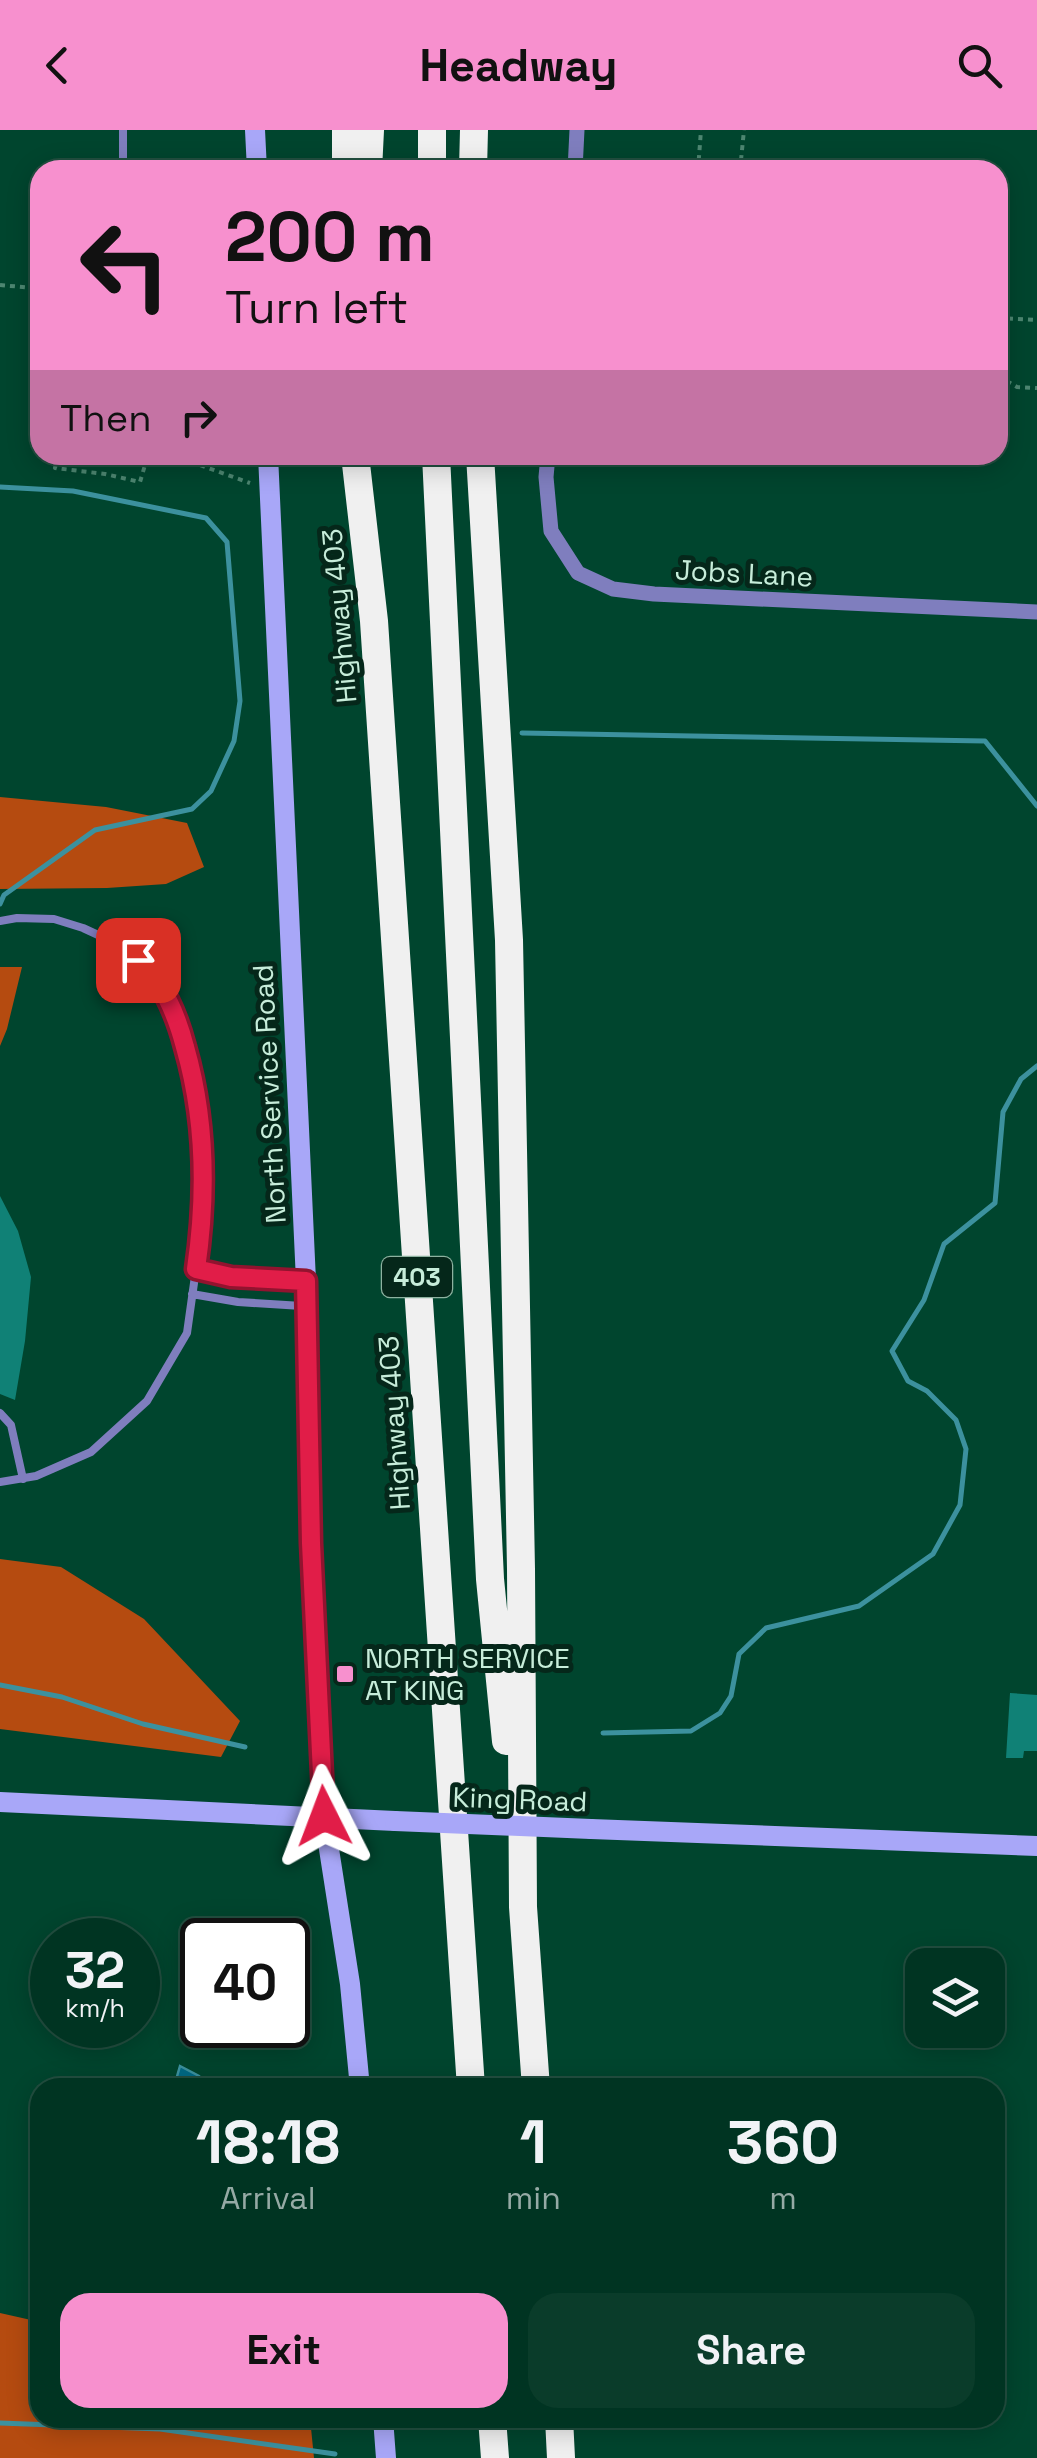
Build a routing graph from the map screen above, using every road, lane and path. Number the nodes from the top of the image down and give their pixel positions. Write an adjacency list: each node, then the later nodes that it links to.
1 (123, 130): 10 (lane)
2 (255, 130): 11 (street)
3 (346, 130): 12 (highway)
4 (370, 130): 13 (highway)
5 (432, 130): 14 (highway)
6 (474, 130): 15 (highway)
7 (577, 130): 16 (street)
8 (701, 130): 17 (path)
9 (744, 130): 18 (path)
10 (123, 160)
11 (256, 160)
12 (346, 160)
13 (368, 160)
14 (432, 160)
15 (473, 160)
16 (576, 160)
17 (699, 160)
18 (741, 160)
19 (0, 285): 20 (path)
20 (30, 288)
21 (1008, 319): 22 (path)
22 (1037, 320)
23 (1008, 382): 24 (path)
24 (1037, 388)
25 (56, 465): 26 (path)
26 (145, 465)
27 (200, 465): 33 (path)
28 (268, 465): 33 (street, North Service Road)
29 (357, 465): 48 (highway, Highway 403 / 403)
30 (436, 465): 46 (highway)
31 (481, 465): 46 (highway)
32 (547, 465): 34 (street, Jobs Lane)
33 (269, 490): 37 (street, North Service Road)
34 (1037, 612)
35 (0, 920): 36 (lane)
36 (196, 1269): 37 (lane); 38 (lane)
37 (306, 1281): 39 (street, North Service Road)
38 (192, 1294): 39 (lane); 41 (lane)
39 (306, 1306): 44 (street, North Service Road)
40 (0, 1413): 41 (lane)
41 (23, 1479): 42 (lane)
42 (0, 1482)
43 (0, 1802): 44 (street, King Road)
44 (324, 1816): 45 (street, King Road, bridge); 47 (street, North Service Road)
45 (1037, 1846)
46 (523, 1906): 49 (highway)
47 (359, 2078)
48 (469, 2078)
49 (535, 2078)
50 (383, 2428): 53 (street)
51 (493, 2428): 54 (highway)
52 (559, 2428): 55 (highway)
53 (386, 2458)
54 (495, 2458)
55 (561, 2458)

